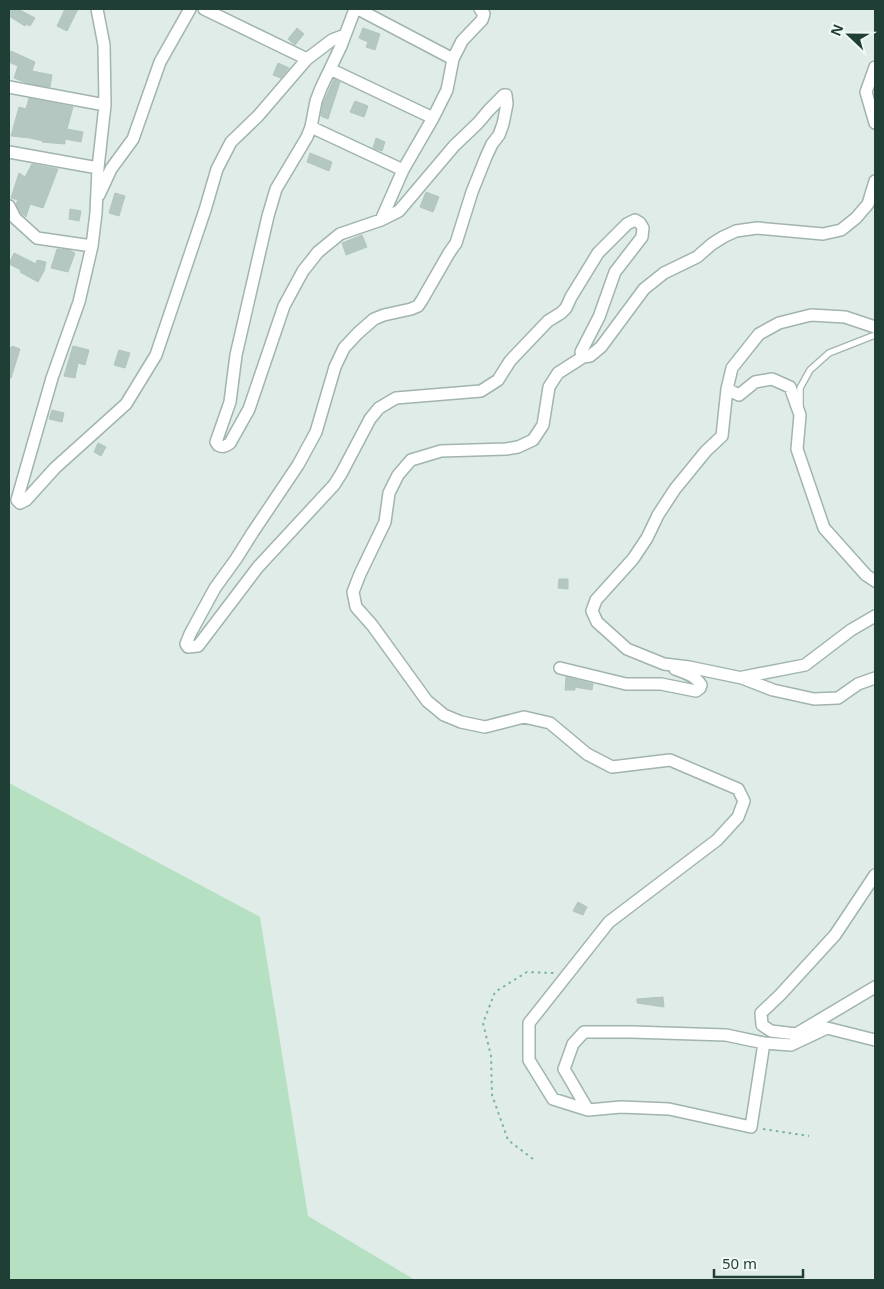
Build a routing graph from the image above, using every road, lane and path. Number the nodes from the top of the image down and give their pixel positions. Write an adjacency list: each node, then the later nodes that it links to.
1 (97, 9): 12 (street)
2 (190, 9): 20 (street)
3 (204, 9): 8 (street)
4 (356, 9): 6 (street); 7 (street)
5 (480, 9): 7 (street)
6 (345, 35): 8 (street); 10 (street)
7 (454, 59): 13 (street)
8 (307, 60): 23 (street)
9 (875, 67): 14 (street)
10 (330, 69): 13 (street); 15 (street)
11 (9, 87): 12 (street)
12 (104, 105): 17 (street)
13 (433, 118): 18 (street)
14 (875, 123)
15 (311, 127): 18 (street); 22 (street)
16 (9, 152): 17 (street)
17 (98, 168): 20 (street)
18 (403, 170): 22 (street)
19 (875, 181): 26 (street)
20 (97, 200): 23 (street)
21 (9, 206): 23 (street)
22 (381, 220): 26 (street)
23 (92, 246)
24 (875, 327): 27 (street)
25 (875, 335): 28 (lane)
26 (583, 357): 36 (street)
27 (728, 389): 28 (street); 31 (street)
28 (800, 414): 29 (street)
29 (875, 581)
30 (875, 616): 33 (street)
31 (664, 664): 32 (street); 33 (street)
32 (560, 668)
33 (742, 678): 34 (street)
34 (875, 678)
35 (875, 875): 38 (street)
36 (567, 974): 41 (street); 44 (path)
37 (875, 987): 38 (street)
38 (825, 1023): 39 (street); 40 (street)
39 (875, 1040)
40 (764, 1043): 41 (street); 42 (street)
41 (588, 1110): 42 (street)
42 (751, 1127): 43 (path)
43 (808, 1136)
44 (533, 1159)

